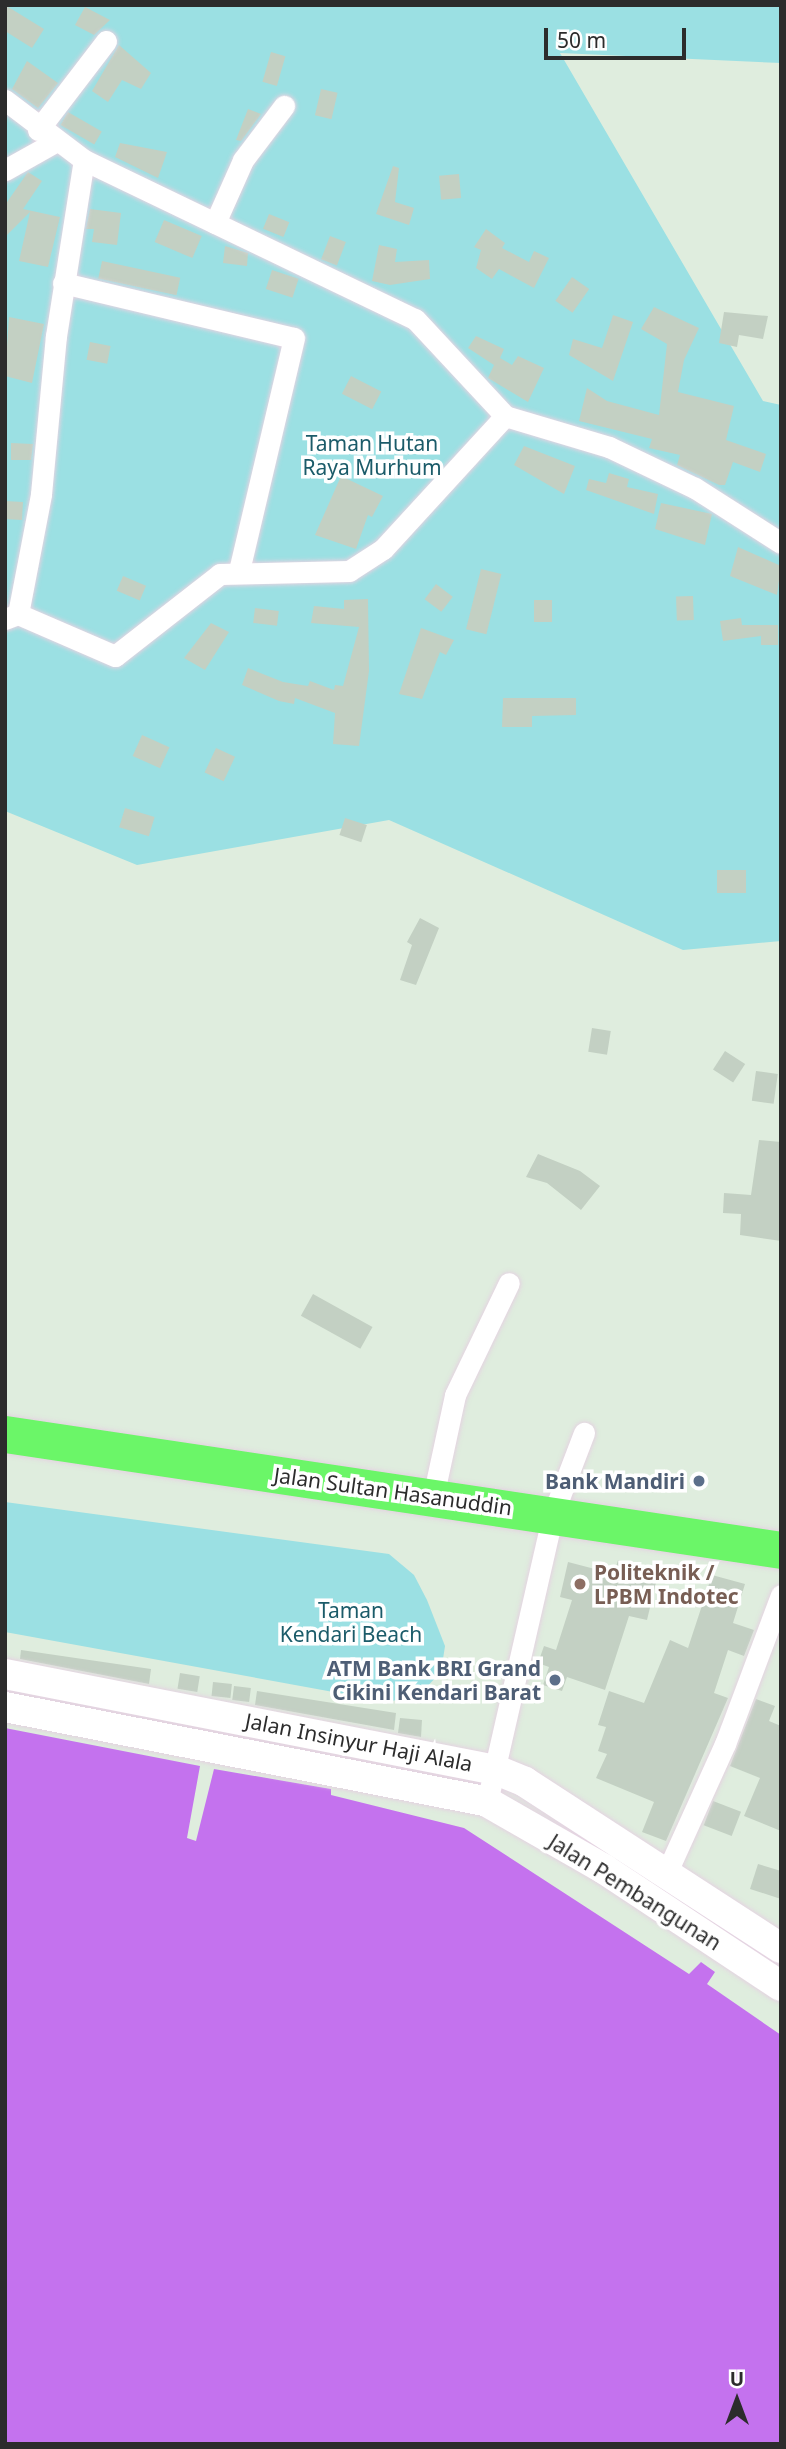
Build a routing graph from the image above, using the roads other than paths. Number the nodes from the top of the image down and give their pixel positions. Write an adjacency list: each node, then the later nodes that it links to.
1 (106, 41): 4 (street)
2 (5, 100): 4 (street)
3 (284, 106): 7 (street)
4 (47, 136): 5 (street); 6 (street)
5 (84, 160): 7 (street); 8 (street)
6 (5, 170)
7 (215, 223): 9 (street)
8 (63, 283): 11 (street); 12 (street)
9 (505, 416): 10 (street); 11 (street)
10 (781, 543)
11 (239, 570): 12 (street)
12 (12, 616)
13 (509, 1283): 16 (street)
14 (584, 1433): 17 (street, Jalan Insinyur Haji Alala)
15 (5, 1434): 16 (highway, Jalan Sultan Hasanuddin)
16 (433, 1497): 17 (highway, Jalan Sultan Hasanuddin)
17 (553, 1514): 18 (highway, Jalan Sultan Hasanuddin); 22 (street, Jalan Insinyur Haji Alala)
18 (781, 1550)
19 (781, 1595): 24 (street)
20 (16, 1676): 21 (main road); 22 (main road, Jalan Insinyur Haji Alala)
21 (13, 1708): 23 (main road, Jalan Insinyur Haji Alala)
22 (496, 1770): 23 (street); 24 (main road, Jalan Pembangunan)
23 (487, 1802): 26 (main road, Jalan Pembangunan)
24 (666, 1874): 25 (main road, Jalan Pembangunan)
25 (781, 1948)
26 (781, 1986)

